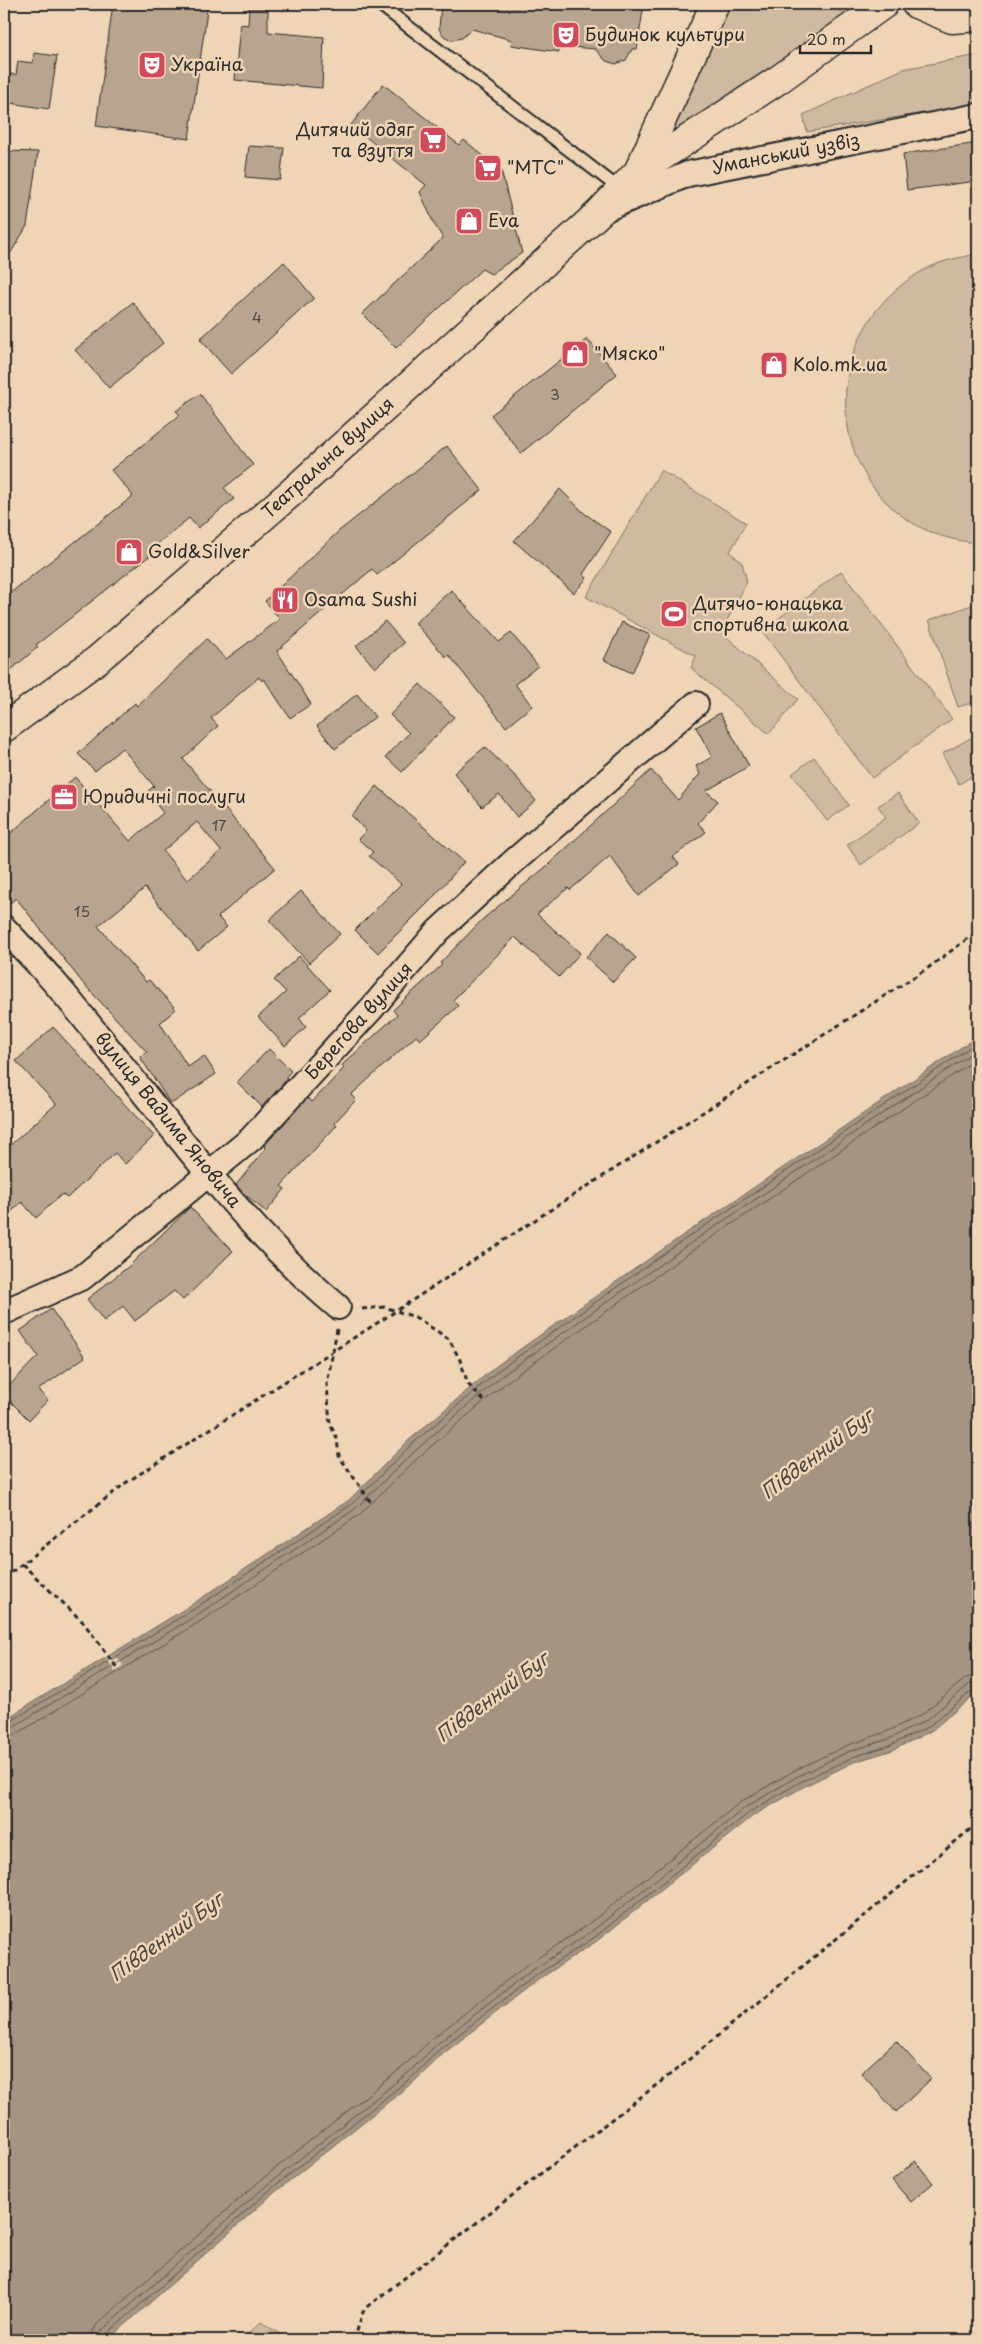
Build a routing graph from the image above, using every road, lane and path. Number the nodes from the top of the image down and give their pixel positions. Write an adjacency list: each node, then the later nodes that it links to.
1 (379, 4): 7 (lane)
2 (714, 4): 7 (street, Театральна вулиця)
3 (884, 4): 7 (street, Театральна вулиця)
4 (916, 4): 5 (street)
5 (978, 17)
6 (978, 116): 8 (street, Уманський узвіз)
7 (629, 181): 8 (street, Театральна вулиця)
8 (600, 212): 10 (street, Театральна вулиця)
9 (696, 704): 13 (street, Берегова вулиця)
10 (4, 728)
11 (4, 928): 13 (street, вулиця Вадима Яновича)
12 (978, 931): 15 (path)
13 (209, 1173): 14 (street, вулиця Вадима Яновича); 16 (street, Берегова вулиця)
14 (338, 1307): 15 (path); 17 (path)
15 (396, 1311): 17 (path); 18 (path)
16 (4, 1312)
17 (333, 1352): 19 (path); 20 (path)
18 (484, 1401)
19 (372, 1504)
20 (22, 1564): 21 (path); 22 (path)
21 (4, 1578)
22 (118, 1669)
23 (978, 1823): 24 (path)
24 (354, 2340)

